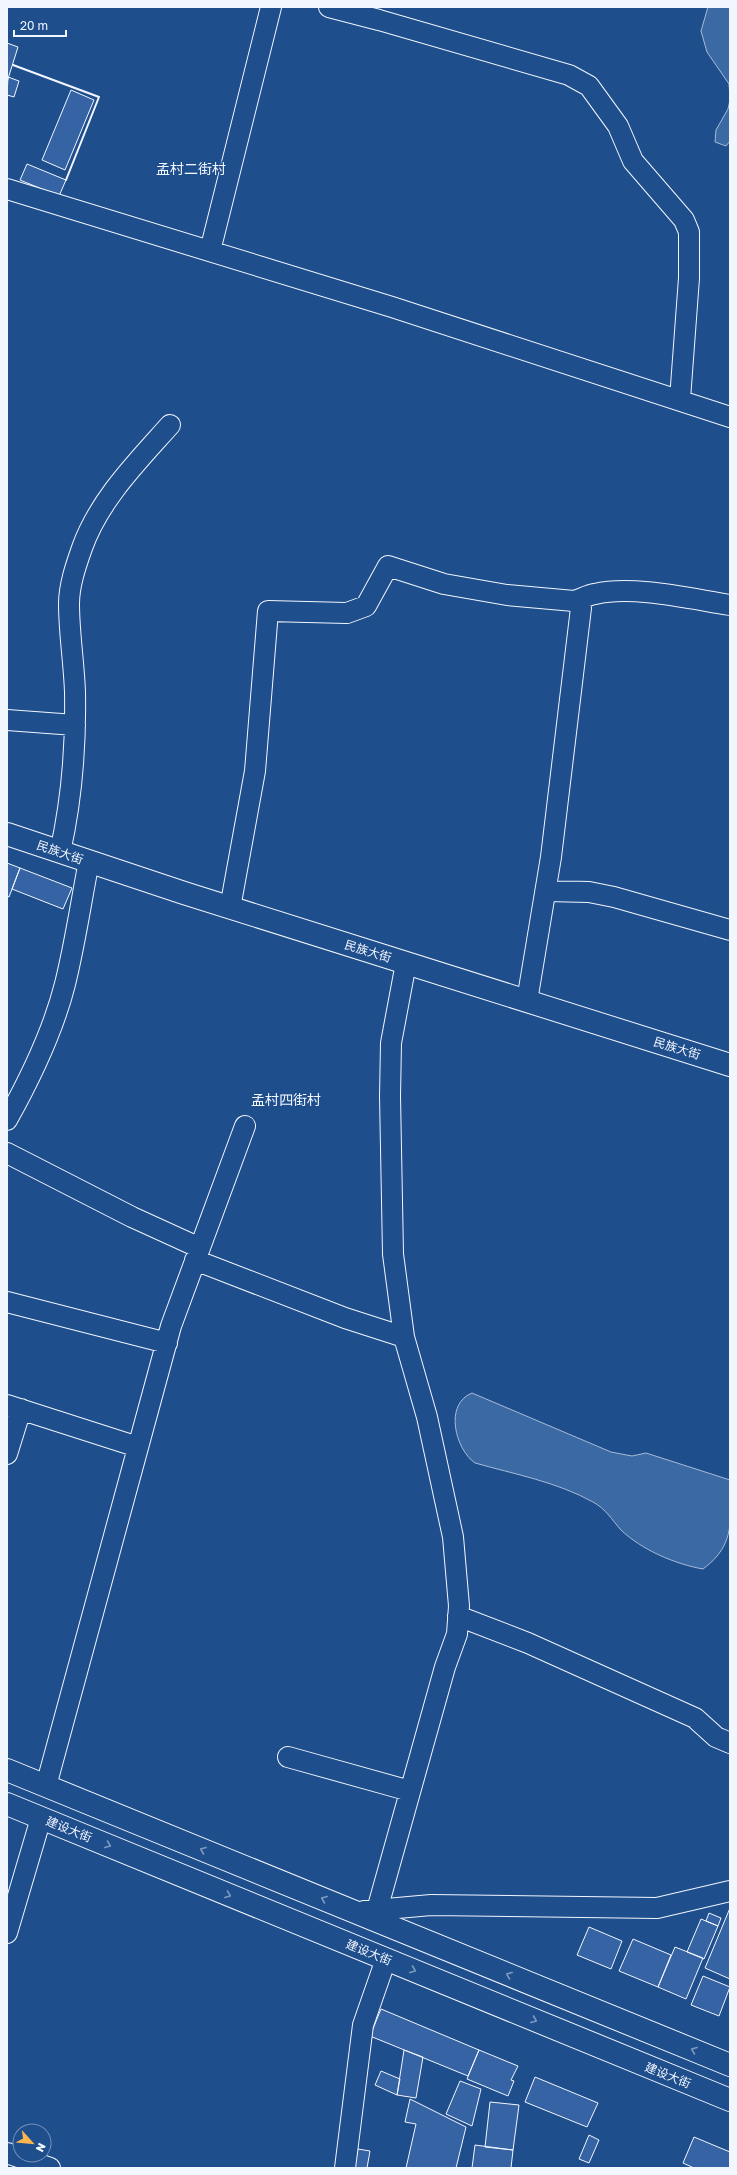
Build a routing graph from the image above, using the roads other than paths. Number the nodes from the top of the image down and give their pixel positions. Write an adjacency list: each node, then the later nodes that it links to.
1 (271, 7): 4 (street)
2 (329, 7): 5 (street)
3 (7, 189): 4 (street)
4 (210, 251): 5 (street)
5 (680, 399): 6 (street)
6 (730, 417)
7 (170, 425): 11 (street)
8 (574, 601): 9 (street); 15 (street); 16 (street)
9 (730, 605)
10 (7, 720): 11 (street)
11 (75, 726): 13 (street)
12 (7, 834): 13 (main road, 民族大街)
13 (60, 852): 14 (main road, 民族大街)
14 (89, 861): 16 (main road, 民族大街); 21 (street)
15 (546, 891): 17 (street); 19 (street)
16 (230, 908): 18 (main road, 民族大街)
17 (730, 930)
18 (406, 963): 19 (main road, 民族大街); 26 (street)
19 (527, 1001): 20 (main road, 民族大街)
20 (730, 1065)
21 (7, 1120)
22 (245, 1126): 24 (street)
23 (7, 1153): 24 (street)
24 (198, 1254): 26 (street); 27 (street)
25 (7, 1302): 27 (street)
26 (404, 1336): 31 (street)
27 (167, 1343): 29 (street)
28 (14, 1407): 29 (street); 30 (street)
29 (138, 1447): 35 (street)
30 (7, 1454)
31 (458, 1616): 32 (street); 36 (street)
32 (730, 1744)
33 (288, 1757): 36 (street)
34 (7, 1770): 35 (main road)
35 (46, 1786): 41 (main road, one-way to 35)
36 (410, 1791): 40 (street)
37 (7, 1804): 38 (main road, 建设大街)
38 (41, 1818): 42 (street); 43 (main road, 建设大街, one-way to 43)
39 (730, 1891): 40 (street)
40 (377, 1910): 41 (street)
41 (354, 1912): 44 (main road, one-way to 41)
42 (7, 1933)
43 (386, 1959): 45 (main road, 建设大街, one-way to 45); 48 (street)
44 (730, 2065)
45 (730, 2100)
46 (7, 2153): 47 (street)
47 (50, 2168)
48 (345, 2168)

